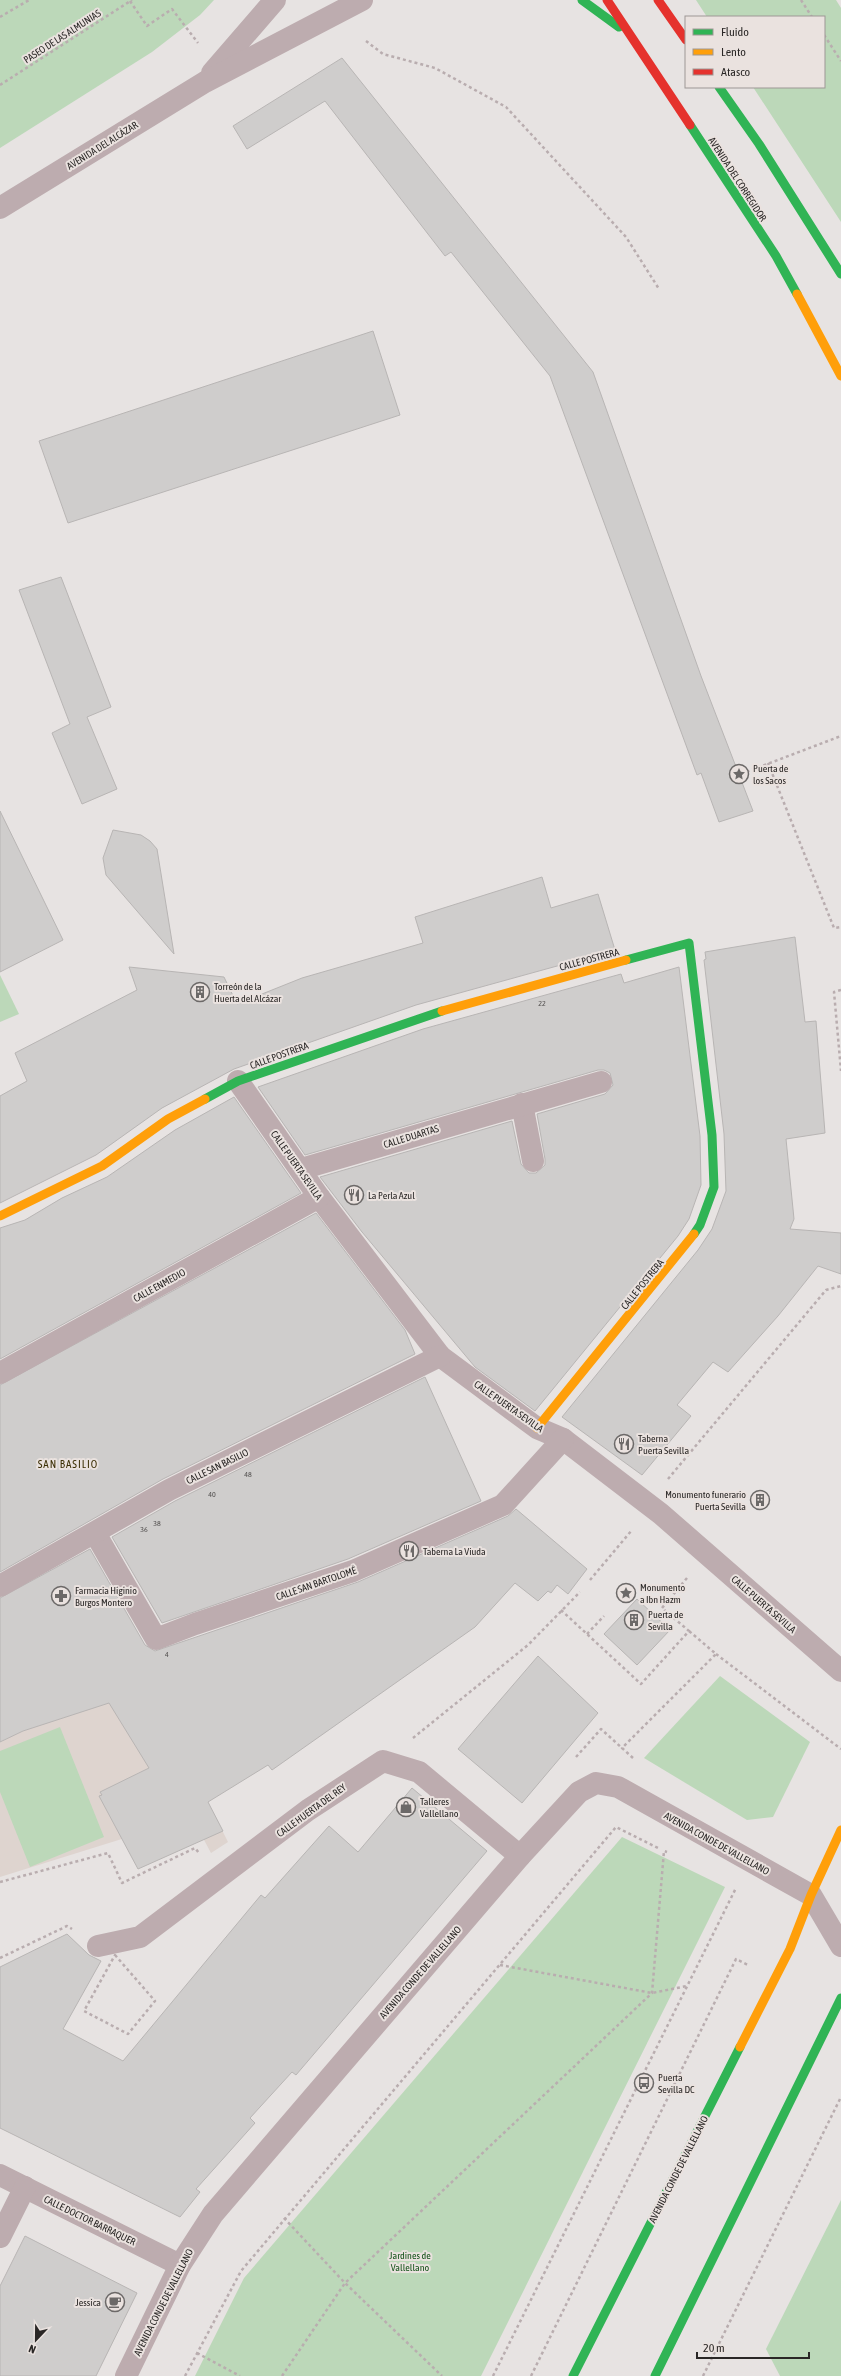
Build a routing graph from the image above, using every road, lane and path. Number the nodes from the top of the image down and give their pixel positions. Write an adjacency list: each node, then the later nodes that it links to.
1 (29, 0): 11 (path)
2 (275, 0): 19 (street, AVENIDA DEL ALCÁZAR)
3 (362, 0): 19 (street, AVENIDA DEL ALCÁZAR)
4 (582, 0): 13 (main road)
5 (607, 0): 13 (main road, AVENIDA DEL CORREGIDOR)
6 (658, 0): 10 (main road)
7 (665, 0): 10 (main road)
8 (801, 0): 12 (path)
9 (131, 1): 17 (path); 20 (path, PASEO DE LAS ALMUNIAS)
10 (668, 15): 15 (main road)
11 (0, 16)
12 (811, 16)
13 (631, 36): 25 (main road, AVENIDA DEL CORREGIDOR)
14 (825, 37): 18 (path)
15 (685, 39)
16 (366, 41): 24 (path)
17 (201, 48)
18 (841, 61)
19 (205, 82): 22 (street, AVENIDA DEL ALCÁZAR)
20 (0, 85)
21 (720, 88): 23 (main road)
22 (0, 208)
23 (841, 274)
24 (660, 289)
25 (841, 376)
26 (841, 736): 27 (path)
27 (768, 763): 28 (path); 29 (path)
28 (741, 774)
29 (841, 927)
30 (841, 990): 31 (path)
31 (841, 1071)
32 (238, 1081): 36 (street, CALLE PUERTA SEVILLA); 38 (main road, CALLE POSTRERA); 42 (main road, CALLE POSTRERA)
33 (601, 1082): 34 (street, CALLE DUARTAS)
34 (522, 1104): 35 (street); 36 (street, CALLE DUARTAS)
35 (533, 1161)
36 (301, 1169): 37 (street, CALLE PUERTA SEVILLA)
37 (319, 1197): 40 (street, CALLE PUERTA SEVILLA); 41 (street, CALLE ENMEDIO)
38 (0, 1216)
39 (841, 1286): 44 (path)
40 (440, 1356): 42 (street, CALLE PUERTA SEVILLA); 45 (street, CALLE SAN BASILIO)
41 (0, 1373)
42 (537, 1428): 43 (street, CALLE PUERTA SEVILLA)
43 (563, 1439): 44 (street, CALLE PUERTA SEVILLA); 45 (street, CALLE SAN BARTOLOMÉ)
44 (654, 1509): 46 (street, CALLE PUERTA SEVILLA); 47 (path)
45 (95, 1533): 48 (street, CALLE SAN BASILIO)
46 (708, 1555): 52 (path); 55 (street, CALLE PUERTA SEVILLA)
47 (590, 1580)
48 (0, 1586)
49 (580, 1592): 50 (path)
50 (561, 1610): 53 (path); 58 (path)
51 (604, 1616): 53 (path)
52 (689, 1631): 53 (path); 54 (path)
53 (587, 1634)
54 (716, 1654): 56 (path); 57 (path)
55 (841, 1671)
56 (637, 1733)
57 (841, 1749)
58 (383, 1761): 62 (street); 63 (street, CALLE HUERTA DEL REY)
59 (841, 1830): 66 (main road, AVENIDA CONDE DE VALLELLANO)
60 (664, 1851): 61 (path); 70 (path); 72 (path)
61 (671, 1854)
62 (520, 1856): 66 (street, AVENIDA CONDE DE VALLELLANO); 79 (street, AVENIDA CONDE DE VALLELLANO)
63 (218, 1880): 64 (path); 68 (street, CALLE HUERTA DEL REY)
64 (0, 1882)
65 (730, 1884): 71 (path)
66 (811, 1895): 67 (street); 88 (main road, AVENIDA CONDE DE VALLELLANO)
67 (841, 1946)
68 (107, 1950): 68 (path); 69 (path)
69 (0, 1958)
70 (500, 1965): 72 (path); 77 (path)
71 (687, 1986): 72 (path); 87 (path)
72 (652, 1993): 80 (path)
73 (841, 1998): 89 (main road)
74 (841, 2097): 90 (path)
75 (0, 2175): 76 (street, CALLE DOCTOR BARRAQUER)
76 (25, 2187): 78 (street); 79 (street, CALLE DOCTOR BARRAQUER)
77 (284, 2218): 80 (path); 81 (path)
78 (0, 2237)
79 (180, 2265): 82 (street, AVENIDA CONDE DE VALLELLANO)
80 (345, 2283): 85 (path); 86 (path)
81 (197, 2353): 83 (path); 84 (path)
82 (126, 2376)
83 (185, 2376)
84 (240, 2376)
85 (282, 2376)
86 (442, 2376)
87 (493, 2376)
88 (573, 2376)
89 (654, 2376)
90 (703, 2376)

